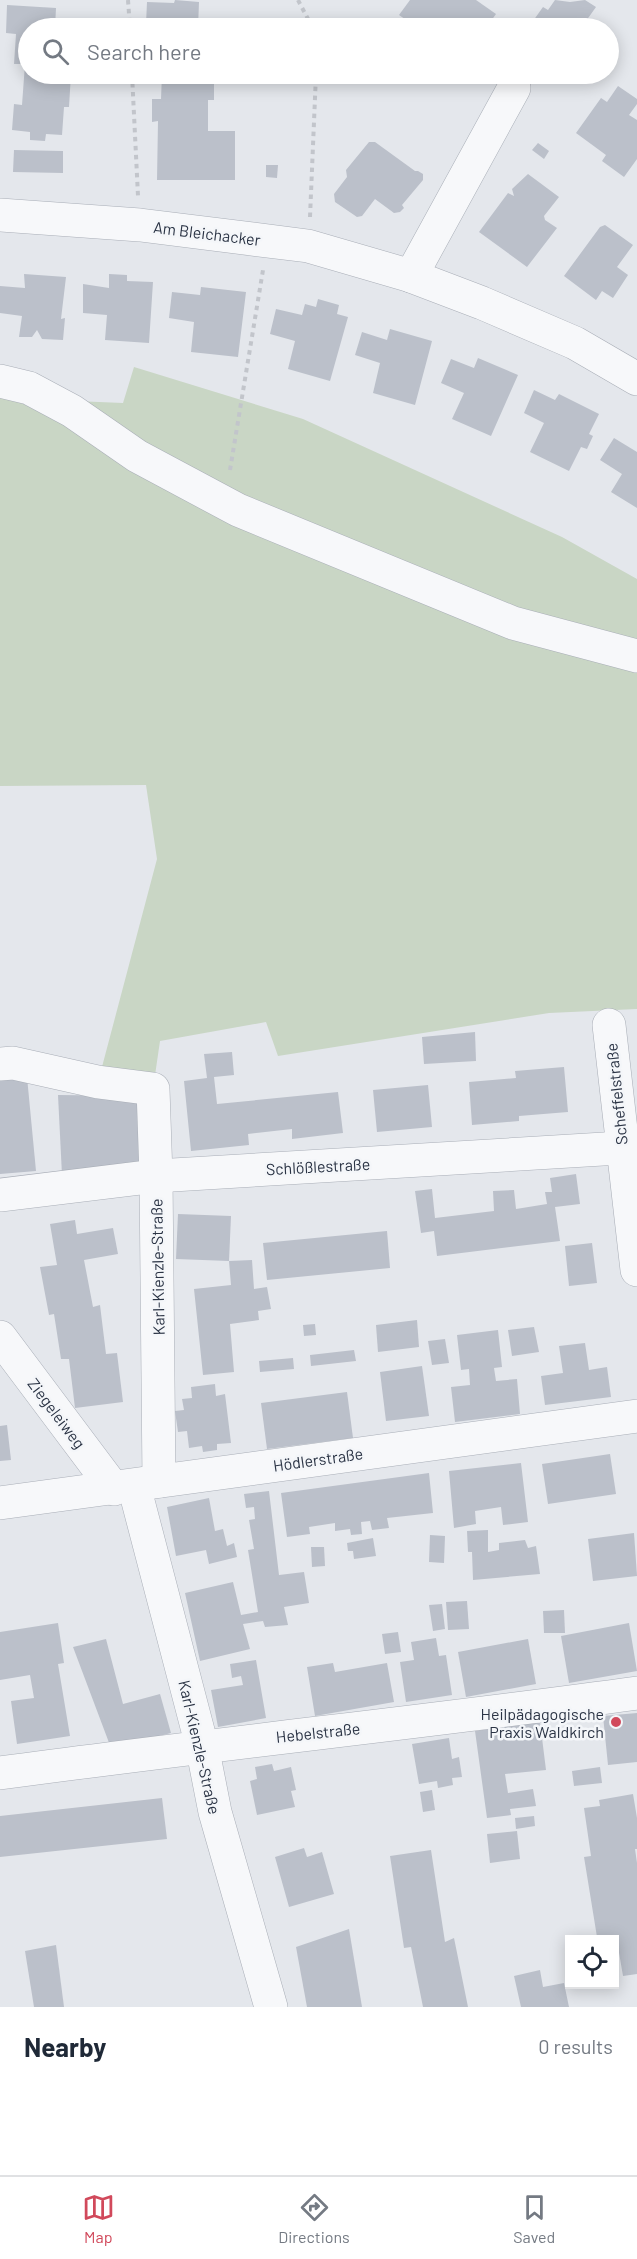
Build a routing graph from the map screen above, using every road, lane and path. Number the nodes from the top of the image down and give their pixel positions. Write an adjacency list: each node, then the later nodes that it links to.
1 (128, 0): 3 (path)
2 (298, 0): 4 (path)
3 (129, 18)
4 (307, 18)
5 (133, 84): 9 (path)
6 (316, 84): 11 (path)
7 (514, 88): 12 (street)
8 (0, 215): 9 (street, Am Bleichacker)
9 (140, 225): 10 (street, Am Bleichacker)
10 (268, 240): 11 (street, Am Bleichacker); 15 (path)
11 (309, 246): 12 (street, Am Bleichacker)
12 (411, 276): 13 (street, Am Bleichacker)
13 (637, 379)
14 (0, 381): 15 (street)
15 (225, 504): 16 (street)
16 (637, 656)
17 (609, 1025): 19 (street, Scheffelstraße)
18 (0, 1064): 20 (street, Karl-Kienzle-Straße)
19 (630, 1148): 20 (street, Schlößlestraße); 22 (street, Scheffelstraße)
20 (156, 1176): 21 (street, Schlößlestraße); 25 (street, Karl-Kienzle-Straße)
21 (0, 1194)
22 (637, 1270)
23 (0, 1337): 25 (street, Ziegeleiweg)
24 (637, 1416): 25 (street, Hödlerstraße)
25 (136, 1485): 26 (street, Hödlerstraße); 28 (street, Karl-Kienzle-Straße)
26 (0, 1503)
27 (637, 1693): 28 (street, Hebelstraße)
28 (202, 1746): 29 (street, Hebelstraße); 30 (street, Karl-Kienzle-Straße)
29 (0, 1773)
30 (271, 2007)

